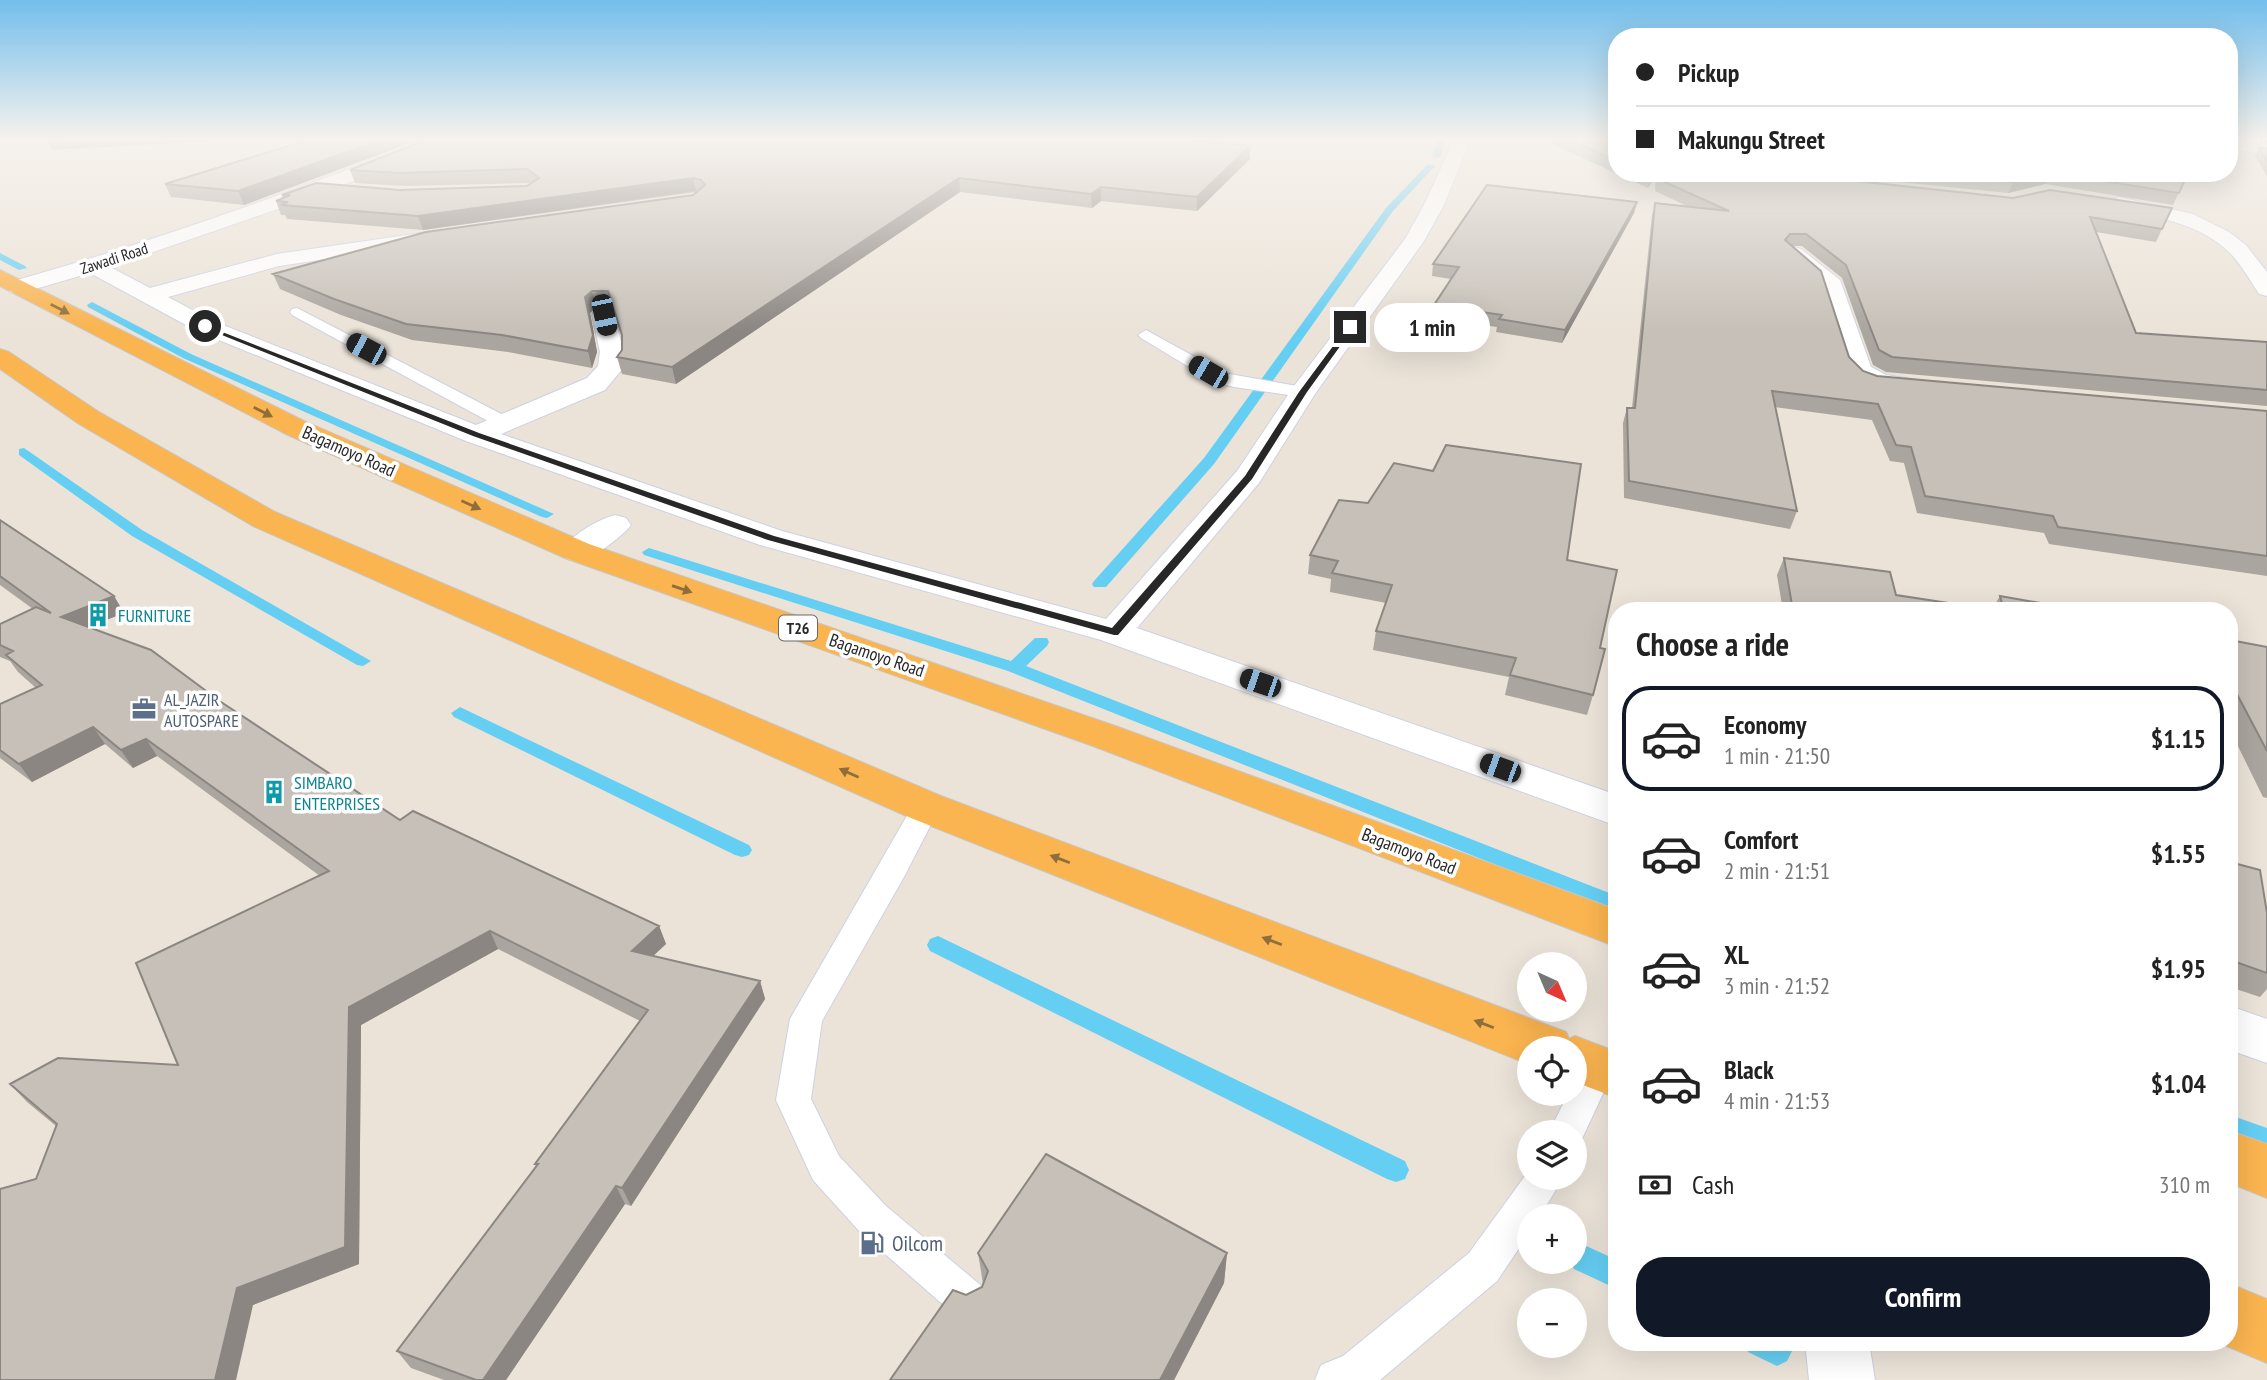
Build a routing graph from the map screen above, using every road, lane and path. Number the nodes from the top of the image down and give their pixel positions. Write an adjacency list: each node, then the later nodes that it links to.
1 (275, 202): 6 (street, Zawadi Road)
2 (1435, 202): 15 (street)
3 (2117, 202): 8 (street)
4 (453, 234): 9 (street)
5 (1794, 253): 14 (street)
6 (92, 266): 7 (street, Zawadi Road); 9 (street)
7 (9, 282): 18 (highway, Bagamoyo Road / T26, one-way to 18)
8 (2267, 289)
9 (146, 296): 16 (street)
10 (297, 312): 16 (lane)
11 (604, 315): 16 (street)
12 (1146, 335): 15 (lane)
13 (0, 357): 20 (highway, one-way to 13)
14 (1923, 386)
15 (1303, 392): 19 (street)
16 (490, 429): 19 (street)
17 (615, 525): 18 (street)
18 (577, 551): 22 (highway, Bagamoyo Road / T26, one-way to 22)
19 (1114, 632): 21 (street)
20 (926, 807): 24 (highway, one-way to 20); 31 (lane)
21 (1608, 808)
22 (1608, 926)
23 (2238, 1031): 25 (street)
24 (1517, 1036)
25 (2267, 1041)
26 (1597, 1067): 27 (lane)
27 (1573, 1120)
28 (2238, 1160): 29 (highway)
29 (2267, 1171)
30 (1537, 1190): 35 (lane)
31 (970, 1302)
32 (2238, 1319): 33 (highway)
33 (2267, 1331)
34 (1838, 1351): 36 (street)
35 (1336, 1380)
36 (1842, 1380)

